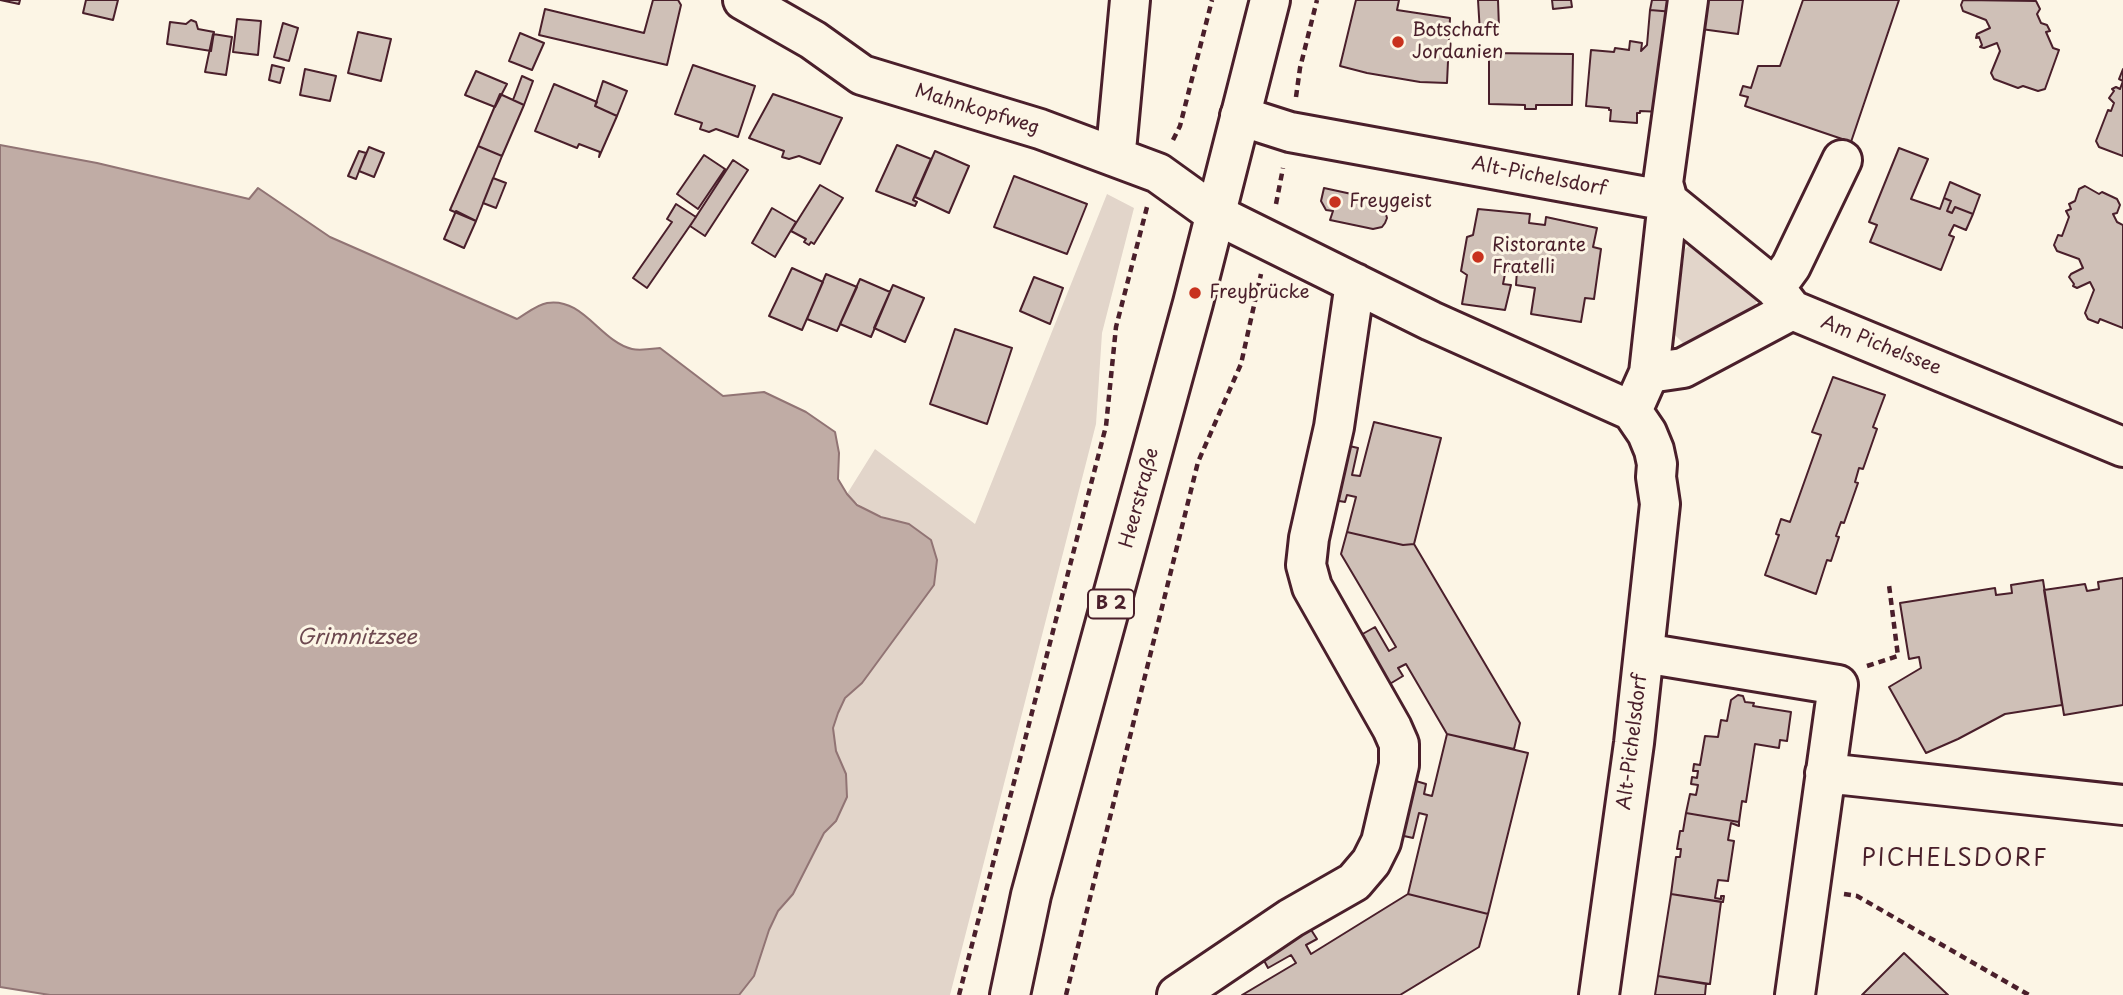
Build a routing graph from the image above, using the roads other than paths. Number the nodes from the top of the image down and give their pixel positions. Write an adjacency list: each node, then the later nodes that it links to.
1 (743, 0): 6 (street, Mahnkopfweg)
2 (1130, 0): 6 (street)
3 (1270, 0): 5 (street, Heerstraße / B 2)
4 (1688, 0): 8 (street)
5 (1240, 116): 8 (street, Alt-Pichelsdorf); 9 (street, Heerstraße / B 2)
6 (1114, 156): 9 (street, Mahnkopfweg)
7 (1842, 160): 11 (street)
8 (1668, 201): 11 (street, Am Pichelssee); 12 (street)
9 (1215, 214): 10 (street); 18 (street, Heerstraße / B 2)
10 (1355, 283): 13 (street); 19 (street)
11 (1784, 299): 12 (street); 14 (street, Am Pichelssee)
12 (1650, 373): 13 (street)
13 (1632, 411): 15 (street, Alt-Pichelsdorf)
14 (2123, 447)
15 (1644, 653): 16 (street); 20 (street, Alt-Pichelsdorf)
16 (1825, 774): 17 (street); 21 (street)
17 (2123, 805)
18 (1010, 995)
19 (1177, 995)
20 (1599, 995)
21 (1795, 995)

